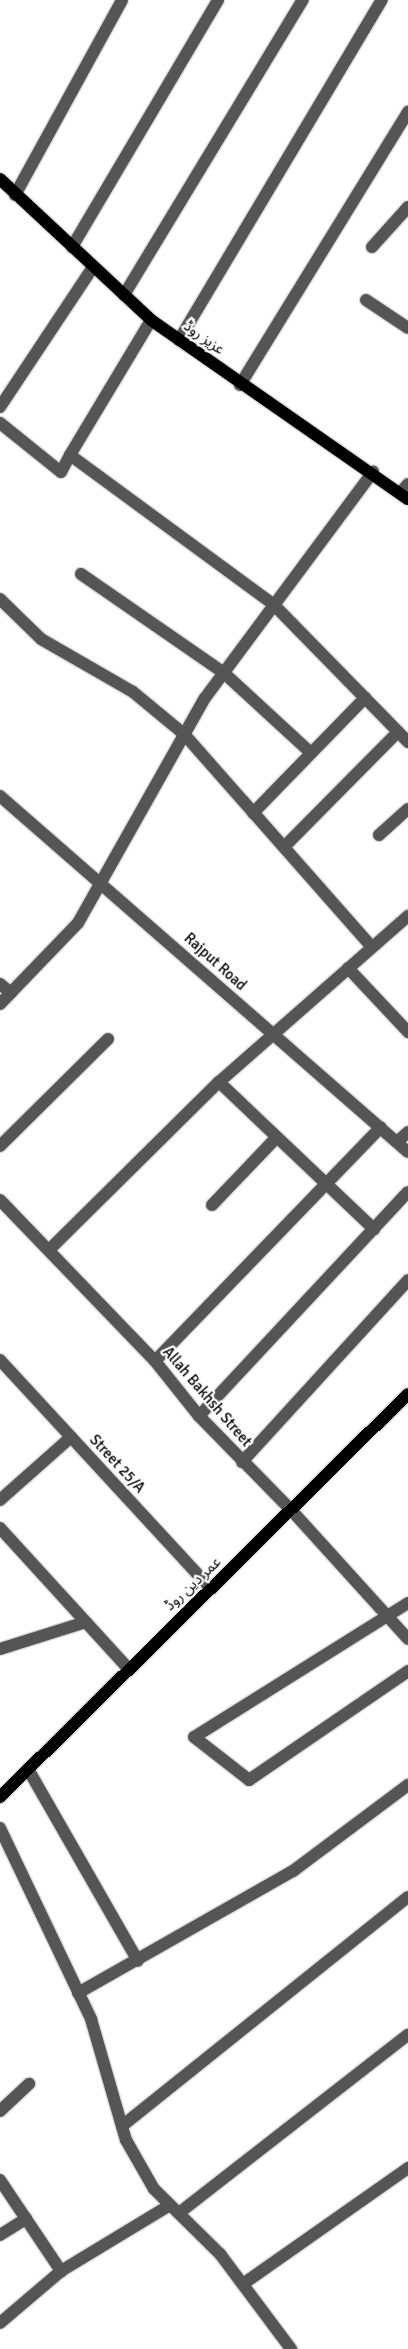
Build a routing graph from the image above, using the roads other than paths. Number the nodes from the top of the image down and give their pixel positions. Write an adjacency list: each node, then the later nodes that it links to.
1 (122, 0): 7 (street)
2 (218, 0): 9 (street)
3 (303, 0): 12 (street)
4 (382, 0): 16 (street)
5 (408, 112): 17 (street)
6 (0, 179): 7 (main road, عزیز روڈ)
7 (15, 195): 9 (main road, عزیز روڈ)
8 (408, 206): 10 (street)
9 (72, 247): 11 (main road, عزیز روڈ)
10 (372, 247)
11 (93, 267): 12 (main road, عزیز روڈ); 18 (street)
12 (124, 295): 14 (main road, عزیز روڈ)
13 (366, 300): 15 (street)
14 (151, 320): 16 (main road, عزیز روڈ); 20 (street)
15 (408, 328)
16 (179, 340): 17 (main road, عزیز روڈ)
17 (240, 385): 21 (main road, عزیز روڈ)
18 (0, 407)
19 (0, 423): 20 (street)
20 (70, 454): 25 (street)
21 (373, 472): 22 (main road, عزیز روڈ); 25 (street)
22 (405, 492)
23 (82, 574): 26 (street)
24 (0, 599): 29 (street)
25 (274, 605): 26 (street); 27 (street)
26 (224, 673): 29 (street); 31 (street)
27 (365, 698): 28 (street); 31 (street)
28 (398, 732): 30 (street); 36 (street)
29 (184, 734): 34 (street); 37 (street)
30 (408, 742)
31 (311, 753): 34 (street)
32 (0, 796): 37 (street, Rajput Road)
33 (408, 809): 35 (street)
34 (254, 813): 36 (street)
35 (379, 835)
36 (284, 847): 39 (street)
37 (102, 883): 42 (street); 45 (street, Rajput Road)
38 (408, 916): 39 (street)
39 (372, 947): 40 (street)
40 (348, 968): 44 (street); 45 (street)
41 (0, 984): 42 (street)
42 (10, 993): 43 (street)
43 (0, 1004)
44 (408, 1032)
45 (273, 1036): 47 (street); 48 (street, Rajput Road)
46 (108, 1039): 52 (street)
47 (219, 1082): 50 (street); 59 (street)
48 (381, 1127): 51 (street, Rajput Road); 54 (street)
49 (408, 1132): 51 (street)
50 (276, 1138): 54 (street); 57 (street)
51 (397, 1142): 53 (street, Rajput Road)
52 (0, 1146)
53 (408, 1152)
54 (328, 1182): 58 (street); 62 (street)
55 (408, 1192): 58 (street)
56 (0, 1200): 59 (street, Allah Bakhsh Street)
57 (212, 1205)
58 (374, 1229): 64 (street)
59 (50, 1249): 62 (street, Allah Bakhsh Street)
60 (408, 1280): 66 (street)
61 (0, 1360): 65 (street, Street 25/A)
62 (155, 1361): 64 (street, Allah Bakhsh Street)
63 (408, 1394): 68 (main road, عمر دین روڈ)
64 (199, 1416): 66 (street, Allah Bakhsh Street)
65 (71, 1437): 67 (street); 70 (street, Street 25/A)
66 (242, 1462): 68 (street, Allah Bakhsh Street)
67 (0, 1500)
68 (294, 1512): 70 (main road, عمر دین روڈ); 73 (street, Allah Bakhsh Street)
69 (0, 1528): 74 (street)
70 (211, 1589): 77 (main road, عمر دین روڈ)
71 (408, 1596): 73 (street)
72 (408, 1603): 73 (street)
73 (389, 1615): 75 (street, Allah Bakhsh Street); 78 (street)
74 (86, 1622): 76 (street); 77 (street)
75 (408, 1639)
76 (0, 1649)
77 (127, 1668): 79 (main road, عمر دین روڈ)
78 (408, 1671)
79 (28, 1769): 81 (main road, عمر دین روڈ); 84 (street)
80 (408, 1785): 84 (street)
81 (0, 1797)
82 (0, 1828): 85 (street)
83 (408, 1897): 89 (street)
84 (138, 1962): 85 (street)
85 (78, 1993): 89 (street)
86 (408, 2035): 92 (street)
87 (29, 2084): 88 (street)
88 (0, 2111)
89 (122, 2126): 92 (street)
90 (408, 2168): 96 (street)
91 (0, 2180): 93 (street)
92 (175, 2209): 95 (street); 96 (street)
93 (26, 2219): 94 (street); 95 (street)
94 (0, 2235)
95 (61, 2271): 97 (street)
96 (243, 2284): 98 (street)
97 (0, 2323)
98 (291, 2349)

